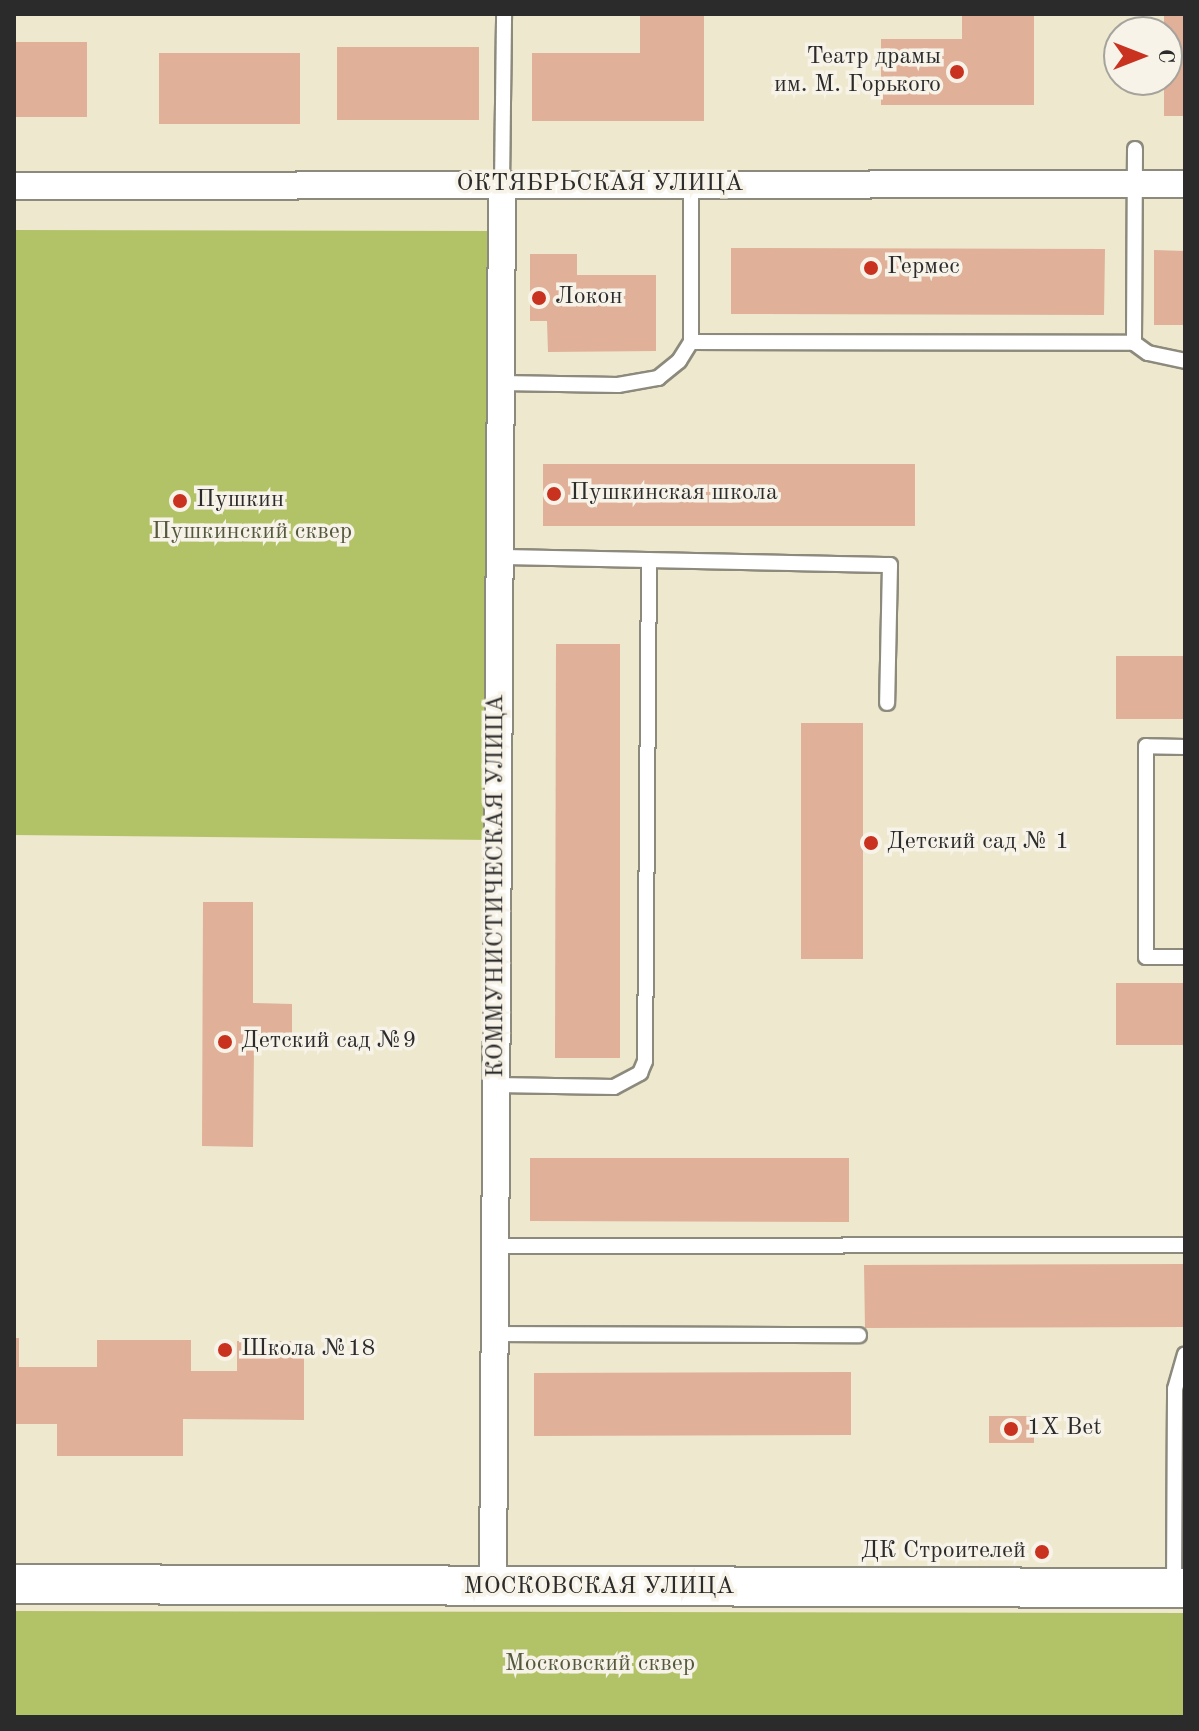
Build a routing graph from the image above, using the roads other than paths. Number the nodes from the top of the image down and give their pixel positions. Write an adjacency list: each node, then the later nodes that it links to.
1 (504, 14): 5 (lane)
2 (1135, 149): 3 (lane)
3 (1135, 184): 4 (street, ОКТЯБРЬСКАЯ УЛИЦА); 6 (street, ОКТЯБРЬСКАЯ УЛИЦА); 9 (lane)
4 (1185, 184)
5 (502, 185): 6 (street, ОКТЯБРЬСКАЯ УЛИЦА); 7 (street, ОКТЯБРЬСКАЯ УЛИЦА); 11 (street, КОММУНИСТИЧЕСКАЯ УЛИЦА)
6 (691, 185): 8 (lane)
7 (14, 186)
8 (691, 342): 9 (lane); 11 (lane)
9 (1134, 343): 10 (lane)
10 (1185, 361)
11 (501, 383): 12 (street, КОММУНИСТИЧЕСКАЯ УЛИЦА)
12 (500, 557): 13 (lane); 17 (street, КОММУНИСТИЧЕСКАЯ УЛИЦА)
13 (649, 560): 14 (lane); 17 (lane)
14 (887, 703)
15 (1185, 747): 16 (lane)
16 (1185, 957)
17 (496, 1085): 19 (street, КОММУНИСТИЧЕСКАЯ УЛИЦА)
18 (1185, 1245): 19 (lane)
19 (495, 1246): 20 (street, КОММУНИСТИЧЕСКАЯ УЛИЦА)
20 (494, 1334): 21 (lane); 24 (street, КОММУНИСТИЧЕСКАЯ УЛИЦА)
21 (859, 1335)
22 (1185, 1354): 25 (lane)
23 (14, 1584): 24 (main road, МОСКОВСКАЯ УЛИЦА)
24 (493, 1588): 25 (main road, МОСКОВСКАЯ УЛИЦА)
25 (1179, 1588)

